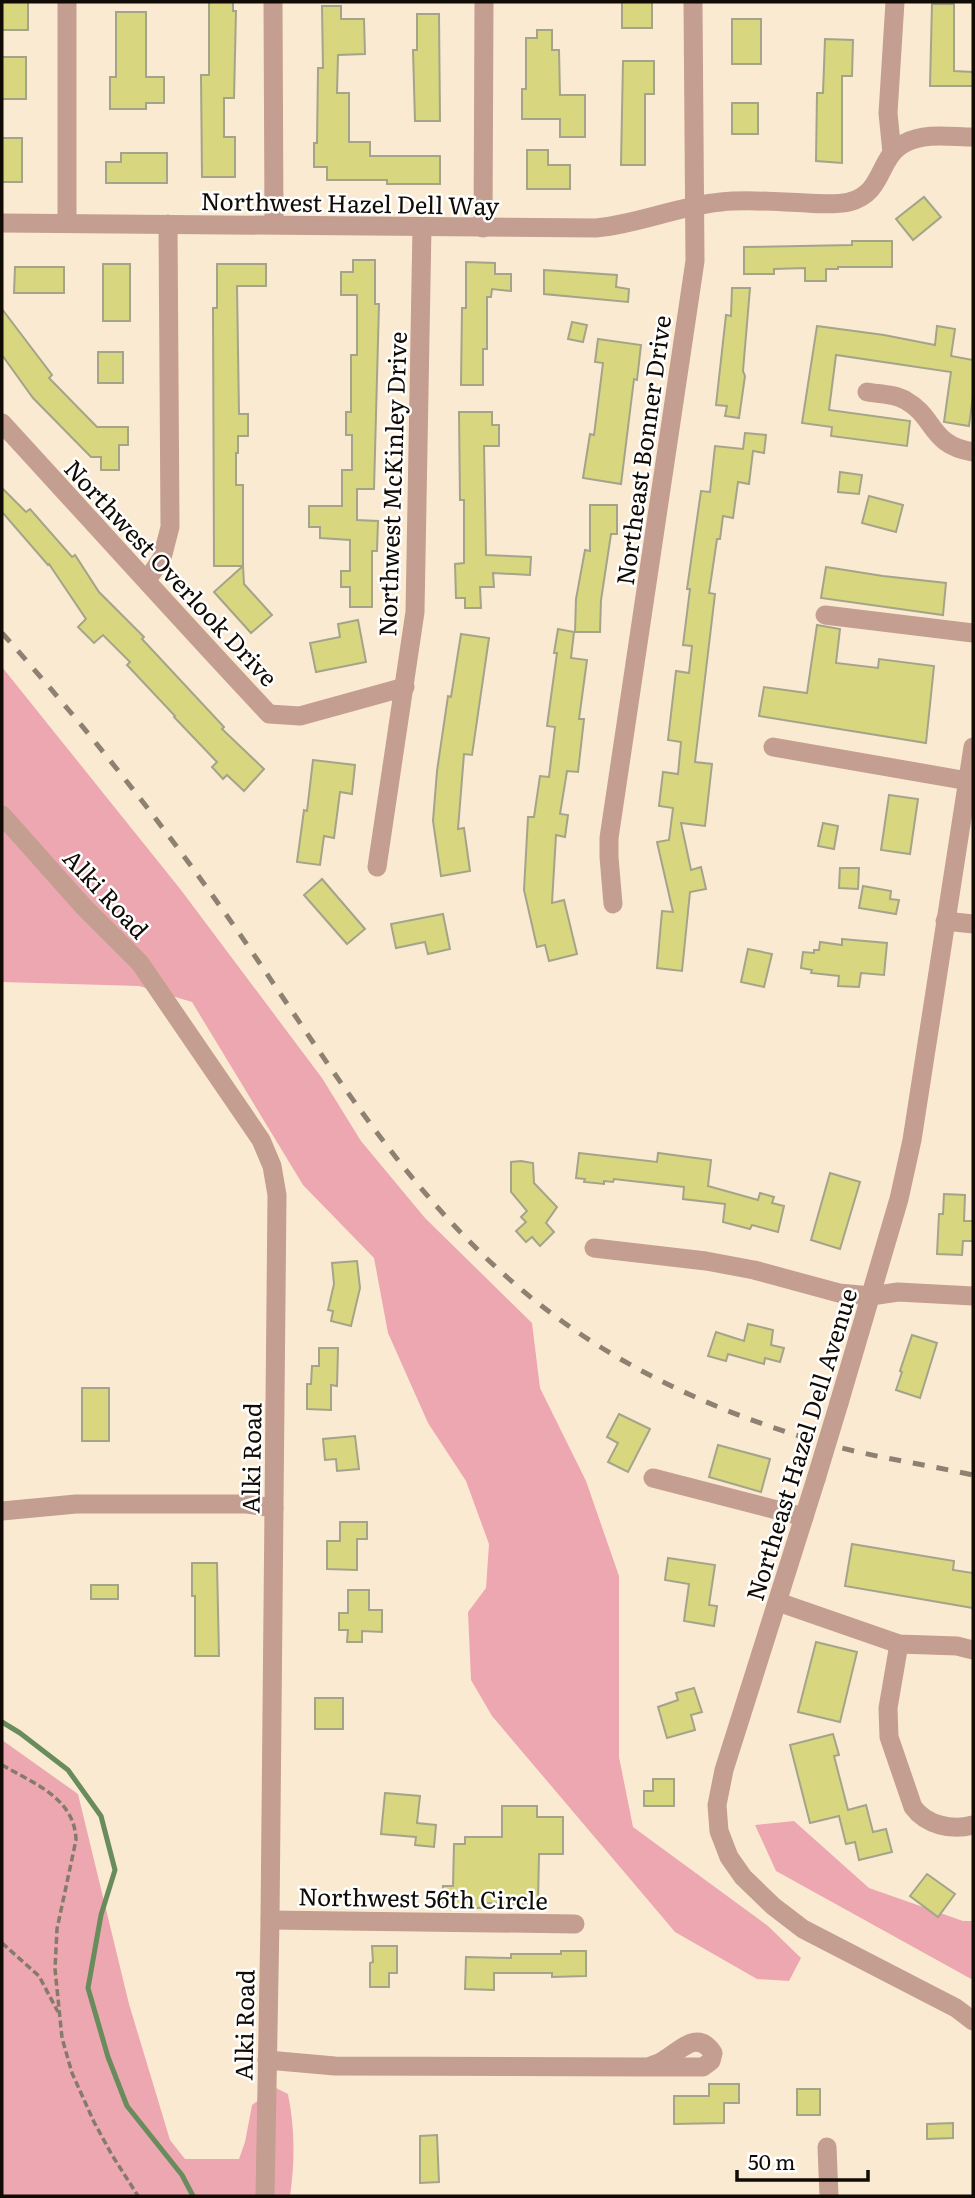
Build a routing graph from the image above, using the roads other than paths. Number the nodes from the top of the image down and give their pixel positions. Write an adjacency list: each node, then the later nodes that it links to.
1 (66, 2): 10 (street)
2 (273, 2): 12 (street)
3 (484, 2): 14 (street)
4 (693, 2): 8 (street, Northeast Bonner Drive)
5 (895, 2): 7 (street)
6 (973, 137): 7 (street)
7 (892, 153): 8 (street, Northwest Hazel Dell Way)
8 (696, 206): 14 (street, Northwest Hazel Dell Way); 27 (street, Northeast Bonner Drive)
9 (2, 223): 10 (street, Northwest Hazel Dell Way)
10 (67, 223): 11 (street, Northwest Hazel Dell Way)
11 (168, 224): 12 (street, Northwest Hazel Dell Way); 18 (street)
12 (274, 224): 13 (street, Northwest Hazel Dell Way)
13 (422, 227): 14 (street, Northwest Hazel Dell Way); 21 (street, Northwest McKinley Drive)
14 (484, 228)
15 (867, 392): 17 (street)
16 (2, 423): 18 (street, Northwest Overlook Drive)
17 (973, 452)
18 (147, 580): 21 (street, Northwest Overlook Drive)
19 (825, 615): 20 (street)
20 (973, 633)
21 (405, 687): 26 (street, Northwest McKinley Drive)
22 (773, 747): 24 (street)
23 (973, 747): 24 (street, Northeast Hazel Dell Avenue)
24 (970, 774): 28 (street, Northeast Hazel Dell Avenue)
25 (2, 815): 34 (street, Alki Road)
26 (377, 867)
27 (613, 904)
28 (945, 921): 29 (street); 31 (street, Northeast Hazel Dell Avenue)
29 (973, 924)
30 (594, 1248): 31 (street)
31 (871, 1296): 32 (street); 36 (street, Northeast Hazel Dell Avenue, bridge)
32 (973, 1296)
33 (653, 1478): 36 (street)
34 (274, 1508): 35 (street); 41 (street, Alki Road)
35 (2, 1511)
36 (804, 1517): 37 (street, Northeast Hazel Dell Avenue)
37 (778, 1602): 38 (street); 43 (street, Northeast Hazel Dell Avenue)
38 (899, 1644): 39 (street); 40 (street)
39 (973, 1650)
40 (973, 1825)
41 (270, 1920): 42 (street, Northwest 56th Circle); 44 (street, Alki Road)
42 (575, 1924)
43 (973, 2021)
44 (267, 2060): 45 (street); 47 (street, Alki Road)
45 (648, 2067)
46 (827, 2147): 48 (street)
47 (265, 2196)
48 (829, 2196)

